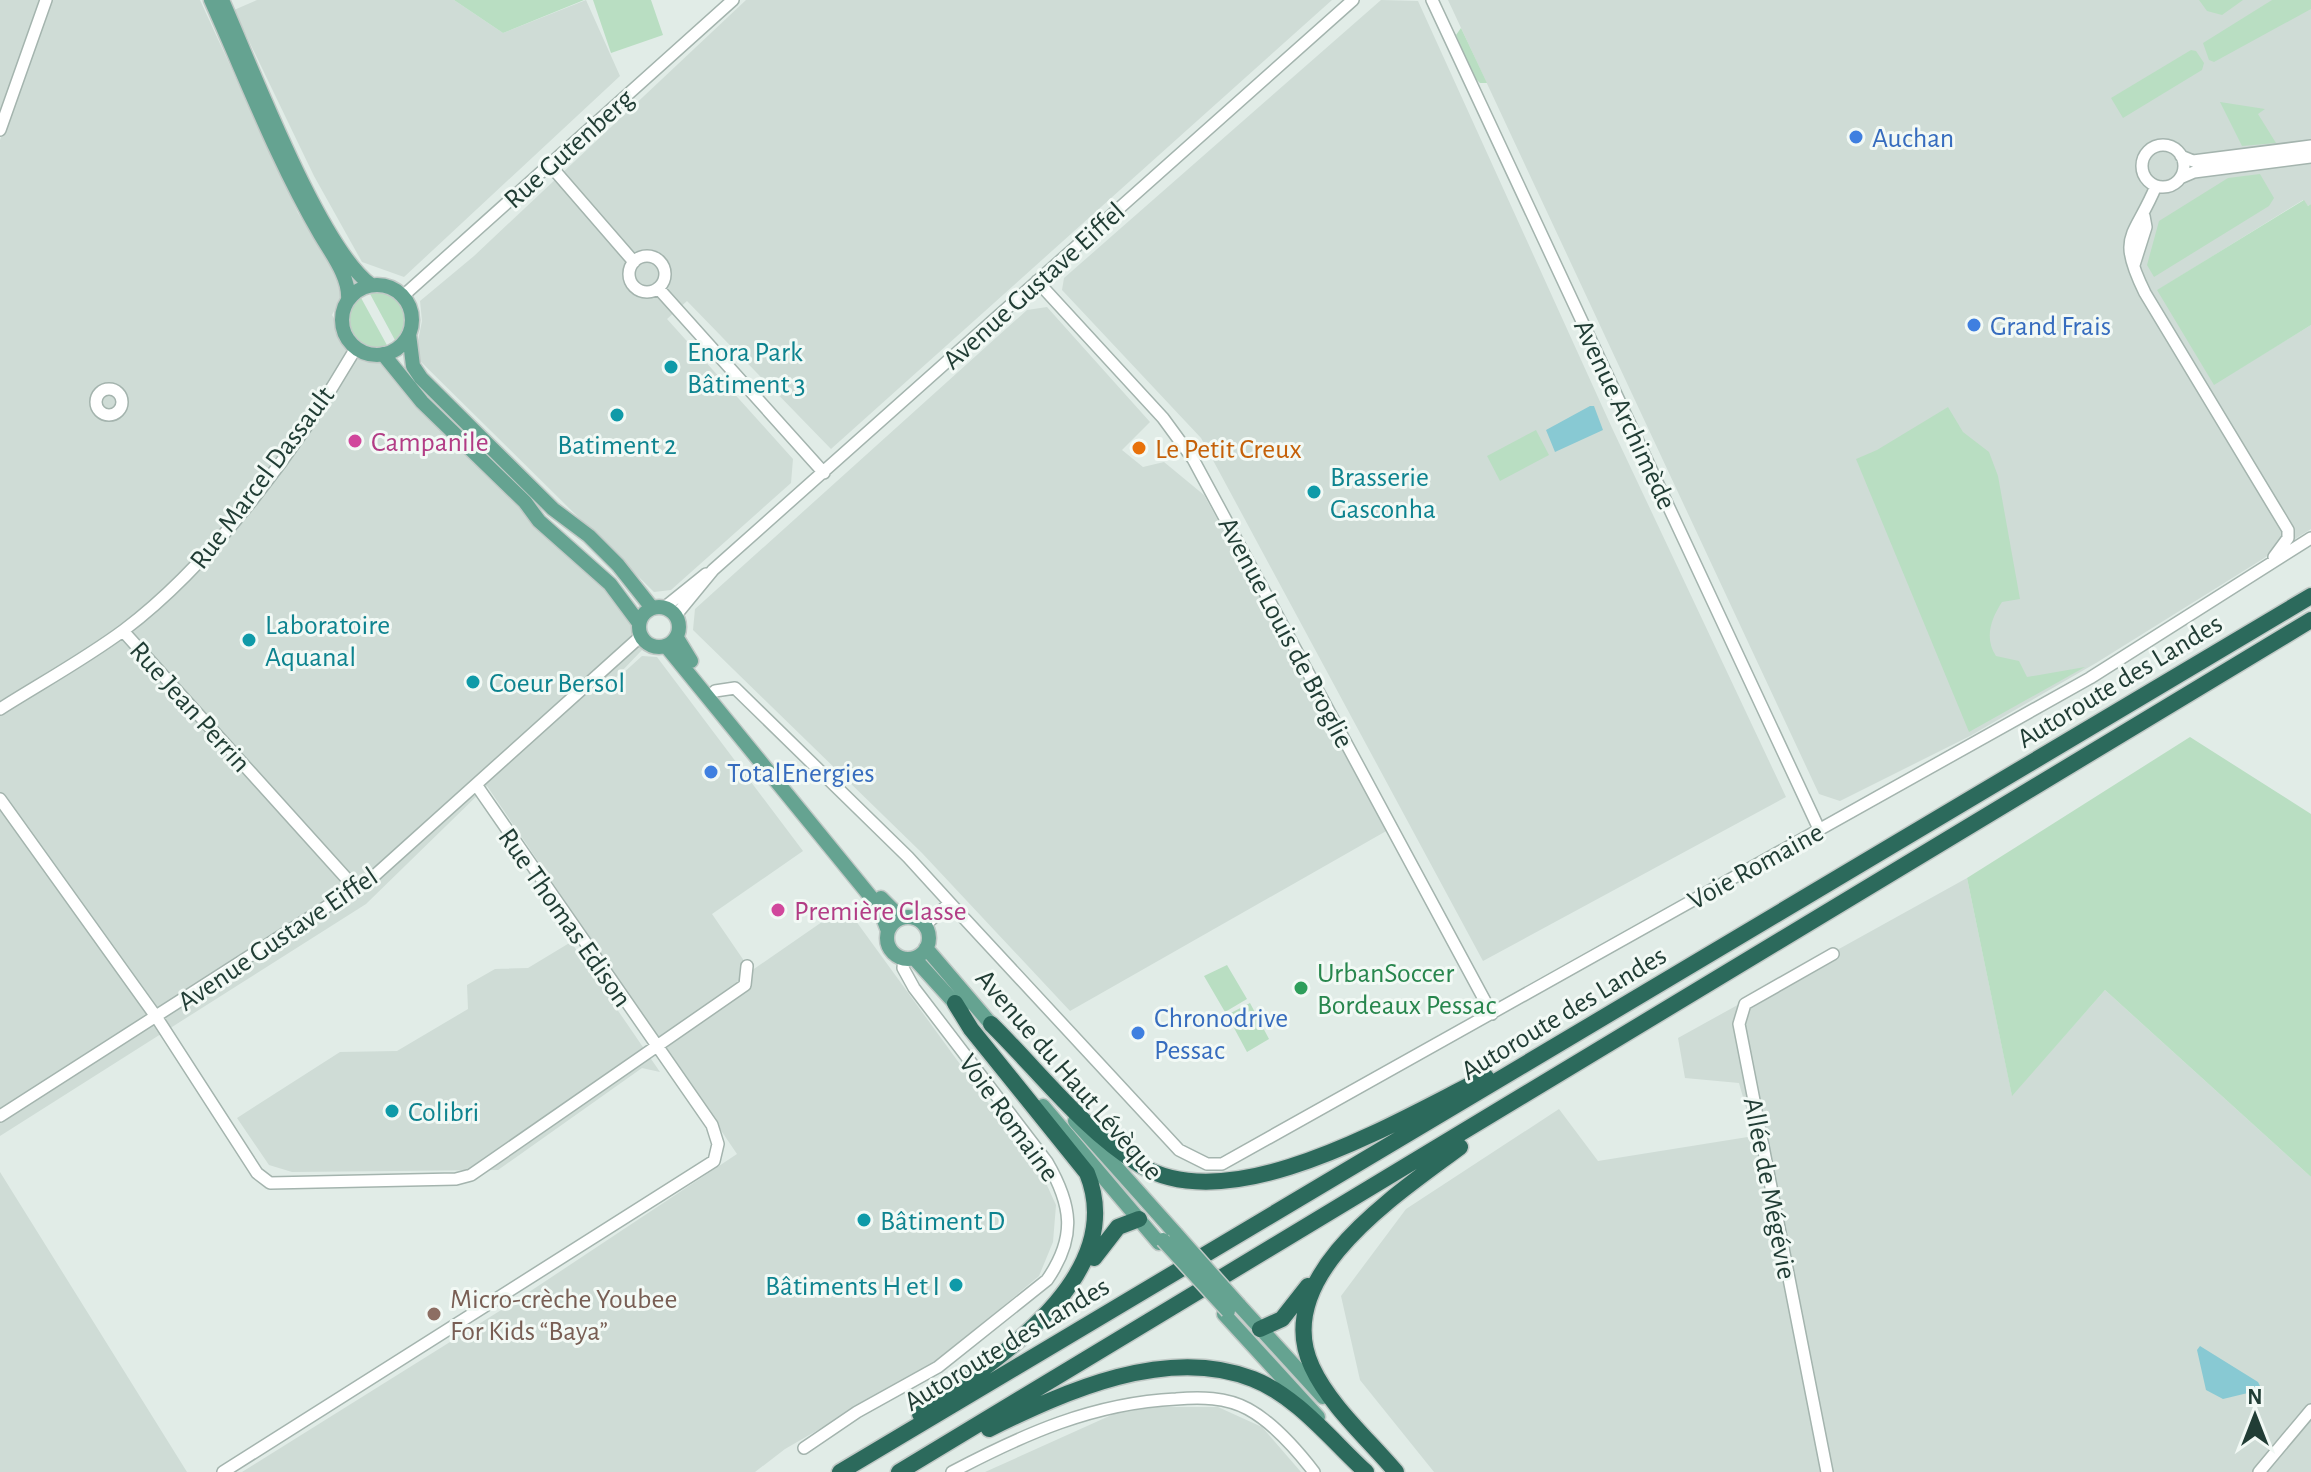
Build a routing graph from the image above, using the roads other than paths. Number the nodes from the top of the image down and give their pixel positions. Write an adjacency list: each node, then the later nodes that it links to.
1 (46, 0): 7 (street)
2 (211, 0): 19 (main road)
3 (222, 0): 16 (main road)
4 (733, 0): 11 (street, Rue Gutenberg)
5 (1353, 0): 15 (street, Avenue Gustave Eiffel)
6 (1432, 0): 36 (street, Avenue Archimède)
7 (0, 130)
8 (2311, 146): 9 (street)
9 (2181, 156): 12 (street); 13 (street)
10 (2311, 157): 12 (street)
11 (549, 164): 14 (street); 18 (street, Rue Gutenberg)
12 (2180, 178): 13 (street)
13 (2156, 186): 25 (street)
14 (634, 262): 17 (street); 17 (street)
15 (1037, 281): 23 (street, Avenue Gustave Eiffel); 46 (street, Avenue Louis de Broglie)
16 (371, 285): 18 (main road); 19 (main road)
17 (658, 288): 23 (street)
18 (403, 296): 20 (main road)
19 (348, 300): 21 (main road)
20 (409, 334): 22 (main road); 27 (main road)
21 (356, 348): 22 (main road); 30 (street, Rue Marcel Dassault)
22 (383, 354): 29 (main road)
23 (824, 473): 27 (street, Avenue Gustave Eiffel)
24 (2311, 538): 25 (street, Voie Romaine)
25 (2270, 562): 36 (street, Voie Romaine)
26 (2311, 596): 49 (highway, Autoroute des Landes)
27 (664, 610): 29 (main road); 31 (main road)
28 (2311, 620): 51 (highway, Autoroute des Landes)
29 (640, 630): 31 (main road); 34 (street, Avenue Gustave Eiffel)
30 (123, 631): 33 (street, Rue Jean Perrin); 37 (street, Rue Jean Perrin)
31 (671, 642): 32 (main road); 41 (main road)
32 (715, 691): 38 (street, Voie Romaine); 39 (main road)
33 (0, 709)
34 (477, 786): 37 (street, Avenue Gustave Eiffel); 50 (street, Rue Thomas Edison)
35 (0, 799): 47 (street)
36 (1819, 829): 46 (street, Voie Romaine)
37 (356, 889): 47 (street, Avenue Gustave Eiffel)
38 (950, 903): 40 (street); 46 (street, Voie Romaine)
39 (901, 918): 40 (main road); 41 (main road)
40 (925, 925): 43 (main road)
41 (888, 931): 43 (main road)
42 (1833, 954): 71 (street, Allée de Mégévie)
43 (915, 955): 45 (main road, Avenue du Haut Lévèque); 48 (main road, Avenue du Haut Lévèque); 60 (street, Voie Romaine)
44 (747, 966): 50 (street)
45 (955, 1003): 53 (main road, Avenue du Haut Lévèque); 56 (highway)
46 (1492, 1014)
47 (157, 1018): 50 (street); 52 (street, Avenue Gustave Eiffel)
48 (991, 1024): 49 (highway); 54 (main road, Avenue du Haut Lévèque)
49 (1577, 1033): 63 (highway, Autoroute des Landes)
50 (657, 1046): 61 (street, Rue Thomas Edison)
51 (1536, 1091): 55 (highway); 64 (highway, Autoroute des Landes)
52 (0, 1116)
53 (1142, 1223): 54 (main road, Avenue du Haut Lévèque); 56 (highway)
54 (1166, 1238): 57 (main road, bridge)
55 (1327, 1262): 58 (highway); 70 (highway)
56 (1050, 1309): 62 (highway)
57 (1232, 1309): 58 (main road); 68 (main road)
58 (1257, 1326): 69 (main road)
59 (2311, 1410): 72 (street)
60 (804, 1448)
61 (223, 1472)
62 (825, 1472)
63 (840, 1472)
64 (899, 1472)
65 (911, 1472): 68 (highway)
66 (952, 1472): 67 (street)
67 (1314, 1472)
68 (1368, 1472)
69 (1390, 1472)
70 (1396, 1472)
71 (1827, 1472)
72 (2259, 1472)

